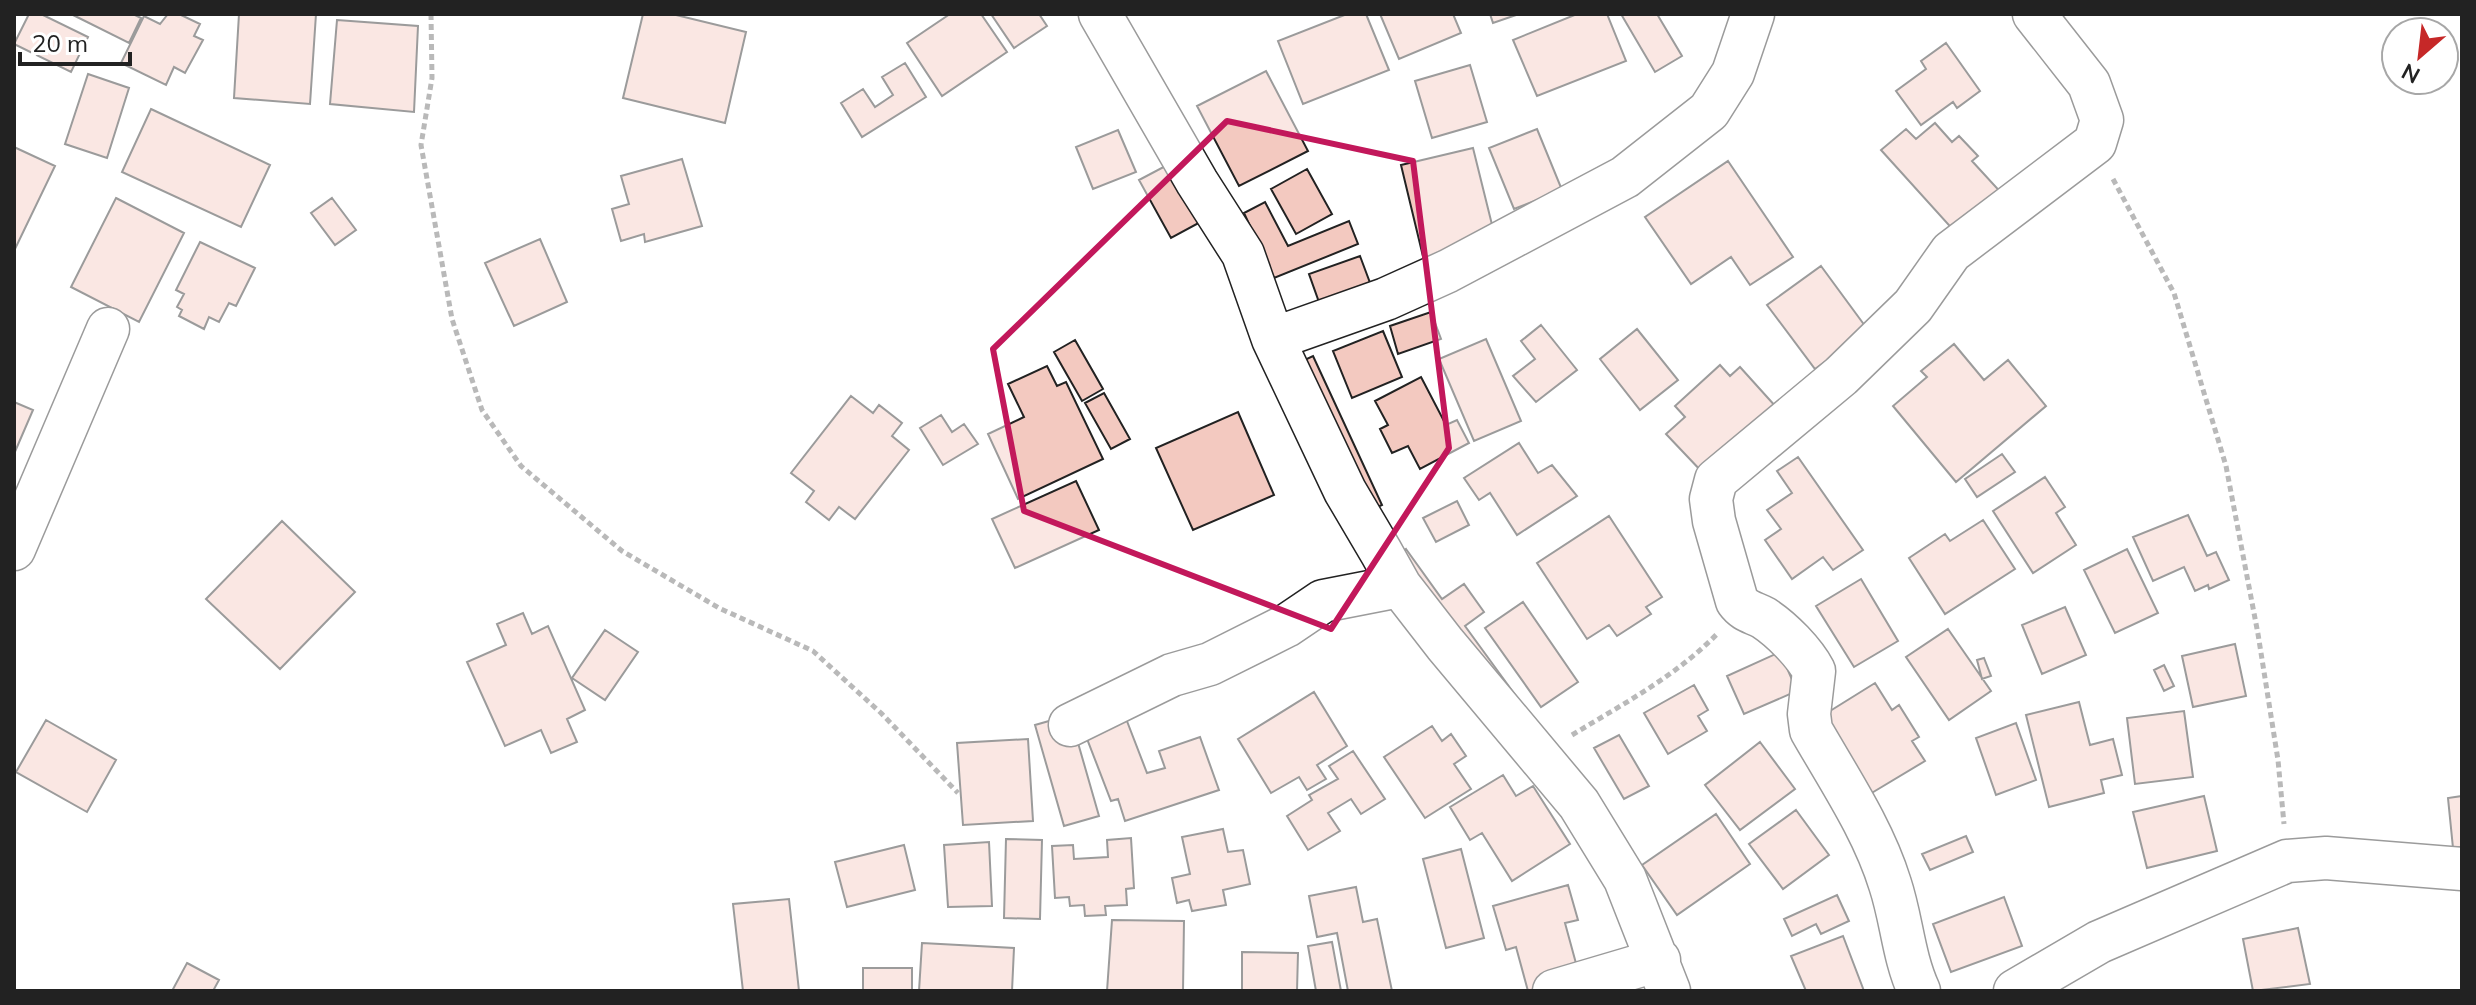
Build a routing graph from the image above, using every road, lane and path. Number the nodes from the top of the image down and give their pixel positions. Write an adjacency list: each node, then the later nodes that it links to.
1 (431, 14): 13 (path)
2 (1100, 14): 7 (street)
3 (1753, 14): 7 (street)
4 (2034, 14): 5 (street)
5 (2095, 143): 10 (street); 14 (path)
6 (108, 329): 8 (street)
7 (1273, 339): 9 (street)
8 (14, 549)
9 (1400, 586): 11 (street); 12 (street)
10 (1742, 608): 12 (path); 18 (street)
11 (1070, 725)
12 (1537, 756): 16 (street)
13 (958, 793)
14 (2287, 861): 15 (street); 19 (street)
15 (2462, 869)
16 (1664, 976): 17 (street)
17 (1554, 991)
18 (1919, 991)
19 (2015, 991)

